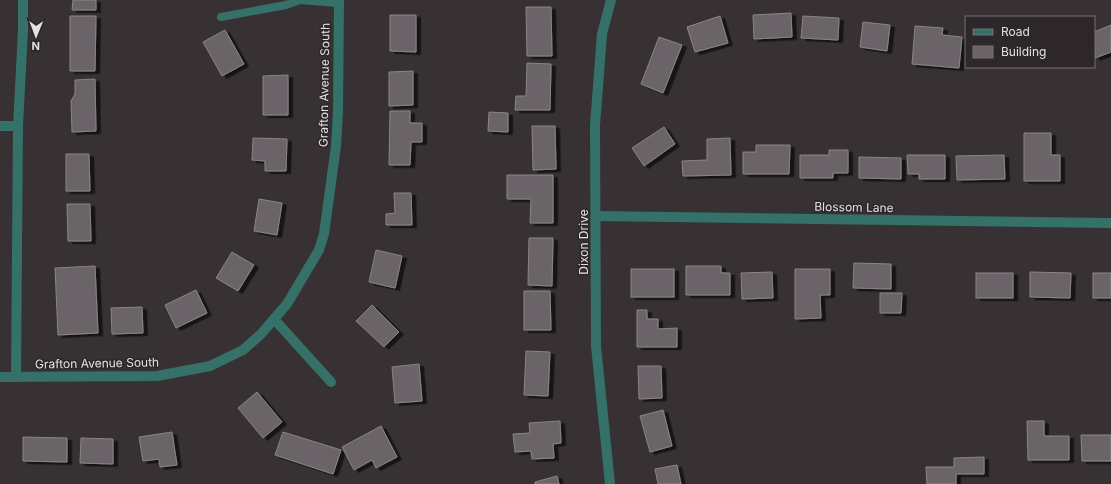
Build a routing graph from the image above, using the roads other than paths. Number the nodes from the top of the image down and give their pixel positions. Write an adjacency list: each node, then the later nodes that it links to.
1 (23, 0): 6 (street)
2 (611, 0): 7 (street, Dixon Drive)
3 (338, 2): 4 (lane); 9 (street, Grafton Avenue South)
4 (221, 17)
5 (0, 126): 6 (street)
6 (18, 126): 11 (street)
7 (596, 216): 8 (street, Blossom Lane); 13 (street, Dixon Drive)
8 (1111, 223)
9 (274, 319): 11 (street, Grafton Avenue South); 12 (street)
10 (0, 377): 11 (street, Grafton Avenue South)
11 (16, 377)
12 (331, 382)
13 (610, 484)

